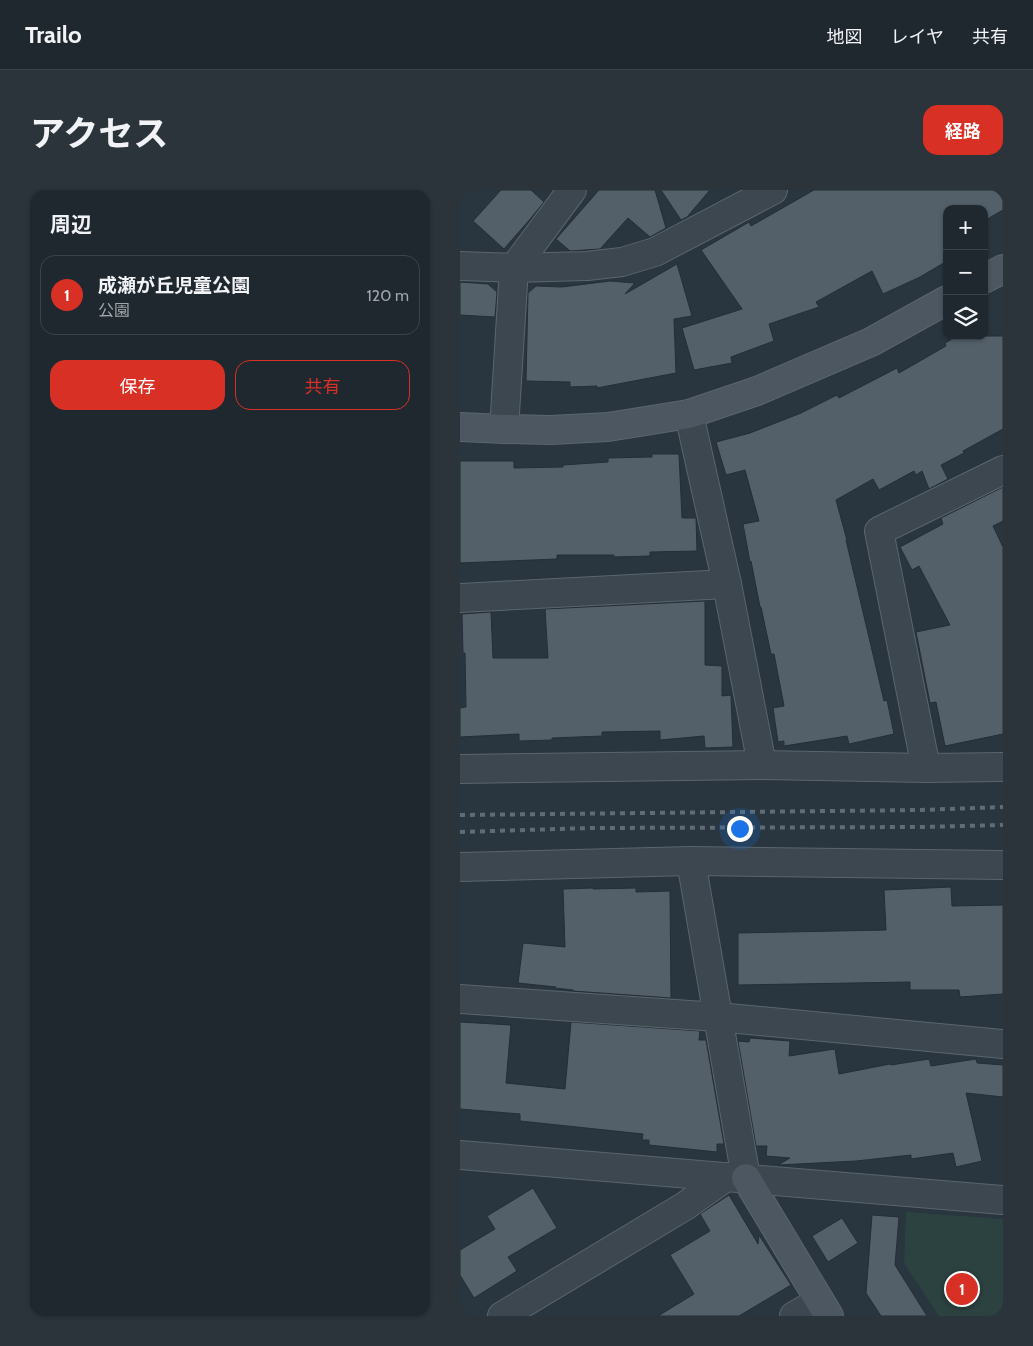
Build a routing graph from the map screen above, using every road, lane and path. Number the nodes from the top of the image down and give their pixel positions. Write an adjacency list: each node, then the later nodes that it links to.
1 (572, 190): 4 (street)
2 (773, 190): 4 (street)
3 (460, 266): 4 (street)
4 (514, 268): 10 (street)
5 (1003, 269): 6 (street)
6 (988, 277)
7 (943, 302): 8 (street)
8 (689, 414): 10 (street); 12 (street)
9 (460, 427): 10 (street)
10 (504, 430)
11 (1003, 470): 16 (street)
12 (727, 584): 13 (street); 14 (street)
13 (460, 598)
14 (762, 765): 16 (street); 17 (street)
15 (1003, 767): 16 (street)
16 (926, 768)
17 (460, 769)
18 (691, 861): 19 (street); 20 (street); 22 (street)
19 (1003, 865)
20 (460, 867)
21 (460, 999): 22 (street)
22 (718, 1017): 23 (street); 25 (street)
23 (1003, 1044)
24 (460, 1154): 25 (street)
25 (736, 1177): 26 (street); 27 (street); 28 (street)
26 (1003, 1200)
27 (824, 1308): 29 (street)
28 (502, 1316)
29 (794, 1316)

